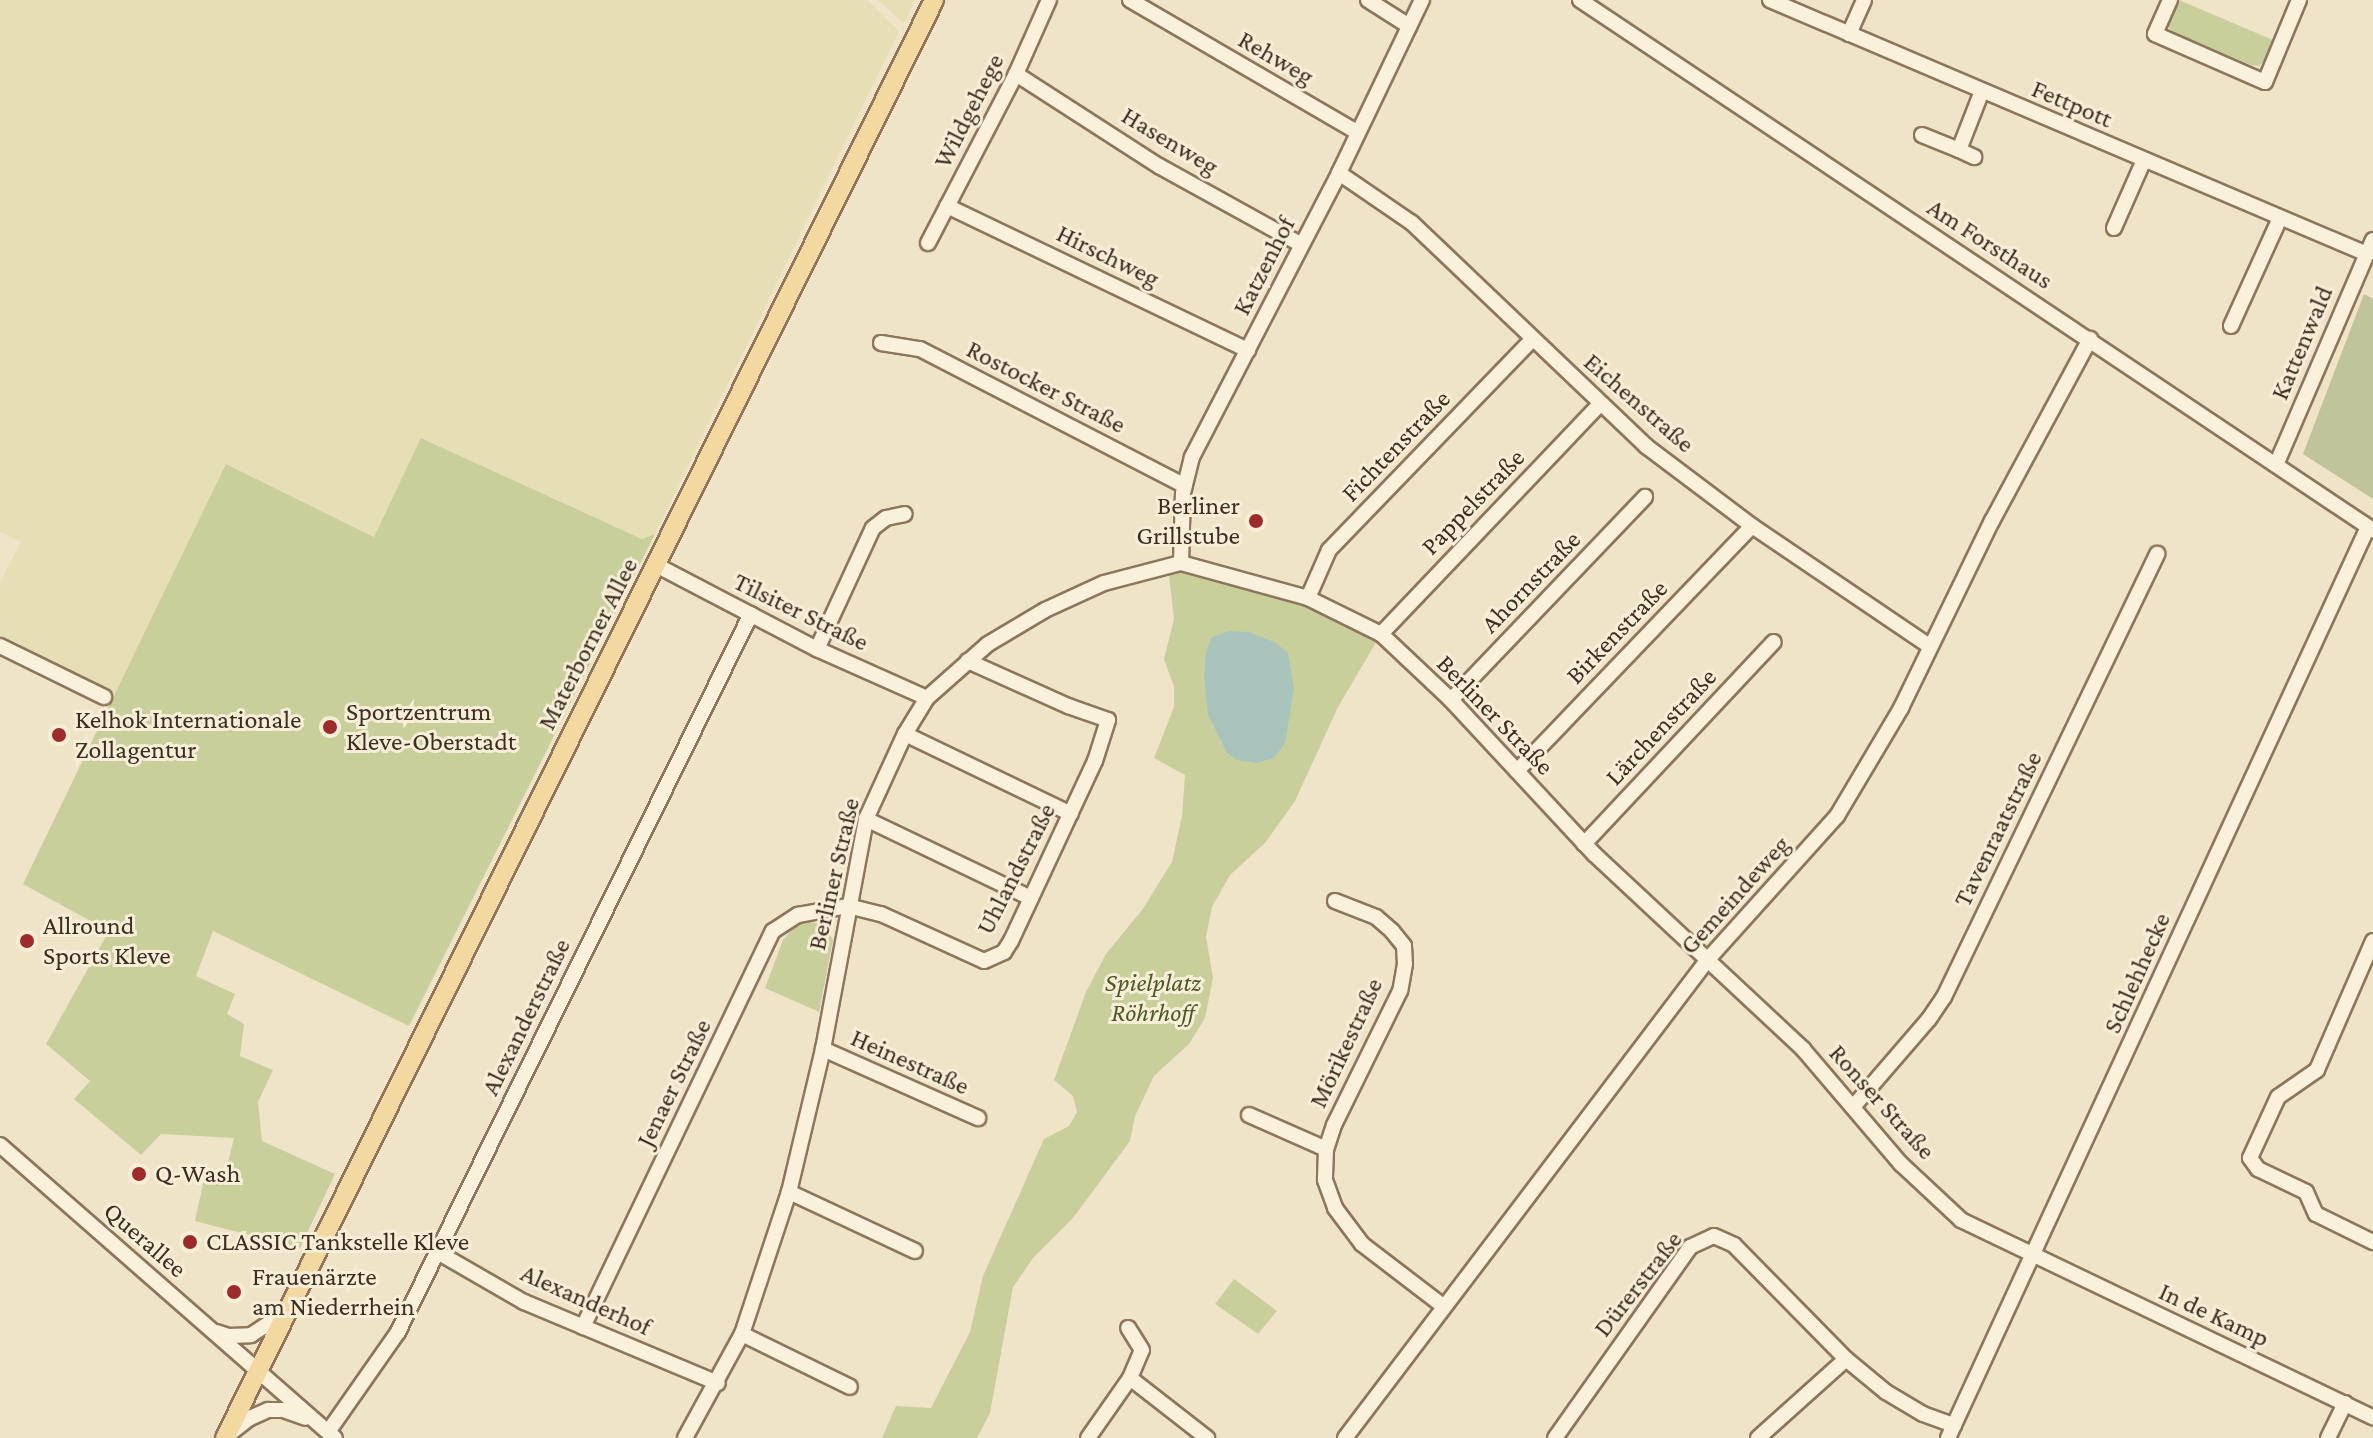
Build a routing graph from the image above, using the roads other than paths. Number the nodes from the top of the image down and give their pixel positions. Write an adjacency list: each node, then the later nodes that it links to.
1 (934, 0): 42 (main road, Materborner Allee)
2 (1049, 0): 13 (street, Wildgehege)
3 (1130, 0): 15 (street, Rehweg)
4 (1368, 0): 11 (street)
5 (1422, 0): 11 (street, Katzenhof)
6 (1770, 0): 12 (street, Fettpott)
7 (1864, 0): 12 (street)
8 (2170, 0): 9 (street)
9 (2299, 0)
10 (1583, 1): 30 (street, Am Forsthaus)
11 (1409, 26): 15 (street, Katzenhof)
12 (1849, 34): 14 (street, Fettpott)
13 (1016, 74): 21 (street, Wildgehege); 26 (street, Hasenweg)
14 (1982, 91): 17 (street); 19 (street, Fettpott)
15 (1357, 132): 20 (street, Katzenhof)
16 (1922, 135): 17 (street)
17 (1959, 150): 18 (street)
18 (1974, 157)
19 (2144, 160): 22 (street, Fettpott); 23 (street)
20 (1339, 173): 26 (street, Katzenhof); 29 (street, Eichenstraße)
21 (947, 206): 25 (street, Wildgehege); 32 (street, Hirschweg)
22 (2280, 218): 27 (street, Fettpott); 28 (street)
23 (2114, 228)
24 (2373, 240): 27 (street, Kattenwald)
25 (928, 243)
26 (1302, 245): 32 (street, Katzenhof)
27 (2367, 254): 34 (street, Kattenwald)
28 (2231, 326)
29 (1533, 339): 33 (street, Eichenstraße); 43 (street, Fichtenstraße)
30 (2090, 339): 34 (street, Am Forsthaus); 47 (street, Gemeindeweg)
31 (881, 343): 35 (street, Rostocker Straße)
32 (1248, 350): 35 (street, Katzenhof)
33 (1600, 404): 38 (street, Eichenstraße); 45 (street, Pappelstraße)
34 (2276, 465): 39 (street, Am Forsthaus)
35 (1185, 486): 41 (street, Katzenhof)
36 (1645, 497): 53 (street, Ahornstraße)
37 (905, 514): 49 (street)
38 (1752, 526): 47 (street, Eichenstraße); 55 (street, Birkenstraße)
39 (2371, 528): 74 (street, Schlehhecke)
40 (2157, 554): 65 (street, Tavenraatstraße)
41 (1181, 563): 43 (street, Berliner Straße); 50 (street, Berliner Straße)
42 (656, 565): 44 (street, Tilsiter Straße); 76 (main road, Materborner Allee)
43 (1308, 598): 45 (street, Berliner Straße)
44 (751, 614): 49 (street, Tilsiter Straße); 73 (street, Alexanderstraße)
45 (1381, 634): 53 (street, Berliner Straße)
46 (1774, 642): 58 (street, Lärchenstraße)
47 (1928, 645): 63 (street, Gemeindeweg)
48 (0, 646): 51 (street)
49 (817, 649): 52 (street, Tilsiter Straße)
50 (968, 661): 52 (street, Berliner Straße); 56 (street, Uhlandstraße)
51 (104, 697)
52 (927, 698): 54 (street, Berliner Straße)
53 (1451, 700): 55 (street, Berliner Straße)
54 (905, 734): 56 (street); 57 (street, Berliner Straße)
55 (1517, 771): 58 (street, Berliner Straße)
56 (1071, 814): 59 (street, Uhlandstraße)
57 (866, 819): 59 (street); 61 (street, Berliner Straße)
58 (1584, 844): 63 (street, Berliner Straße)
59 (1031, 898): 61 (street, Uhlandstraße)
60 (1335, 901): 69 (street, Mörikestraße)
61 (848, 906): 64 (street, Berliner Straße); 77 (street, Jenaer Straße)
62 (2373, 941): 71 (street)
63 (1709, 958): 65 (street, Ronser Straße); 75 (street, Gemeindeweg)
64 (823, 1049): 67 (street, Heinestraße); 70 (street, Berliner Straße)
65 (1853, 1107): 74 (street, Ronser Straße)
66 (1249, 1115): 69 (street, Mörikestraße)
67 (978, 1118)
68 (0, 1145): 79 (street, Querallee)
69 (1326, 1149): 75 (street, Mörikestraße)
70 (789, 1192): 72 (street); 80 (street, Berliner Straße)
71 (2373, 1242)
72 (915, 1251)
73 (439, 1253): 77 (street, Alexanderhof); 90 (street, Alexanderstraße)
74 (2034, 1258): 86 (street, In de Kamp); 89 (street, Schlehhecke)
75 (1443, 1306): 95 (street, Gemeindeweg)
76 (286, 1312): 79 (street); 82 (main road, Materborner Allee)
77 (583, 1327): 84 (street, Alexanderhof)
78 (1128, 1328): 83 (street)
79 (208, 1329): 82 (street, Querallee)
80 (742, 1334): 84 (street, Berliner Straße); 85 (street)
81 (1846, 1359): 89 (street, Dürerstraße); 96 (street, Dürerstraße); 97 (street)
82 (257, 1371): 88 (street, Querallee); 91 (main road, Materborner Allee)
83 (1130, 1378): 93 (street); 94 (street)
84 (718, 1383): 92 (street, Berliner Straße)
85 (850, 1387)
86 (2345, 1403): 87 (street, In de Kamp); 98 (street)
87 (2373, 1417)
88 (314, 1420): 90 (street, Querallee); 91 (street)
89 (1951, 1432)
90 (332, 1435)
91 (225, 1438)
92 (685, 1438)
93 (1088, 1438)
94 (1207, 1438)
95 (1345, 1438)
96 (1555, 1438)
97 (1758, 1438)
98 (2328, 1438)

